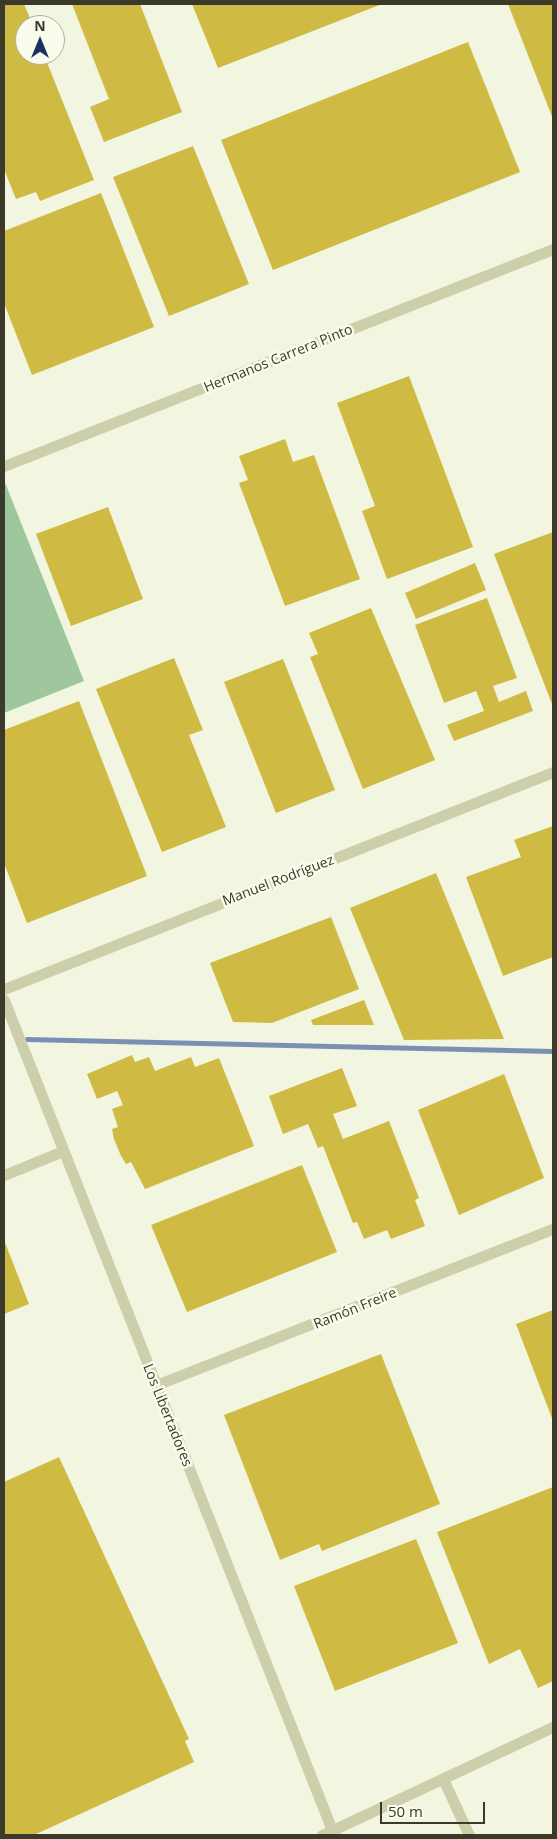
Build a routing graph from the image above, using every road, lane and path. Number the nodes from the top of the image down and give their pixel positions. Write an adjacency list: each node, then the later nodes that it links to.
1 (553, 249): 2 (street, Hermanos Carrera Pinto)
2 (4, 466)
3 (553, 772): 4 (street, Manuel Rodríguez)
4 (4, 989)
5 (4, 1000): 6 (street, Los Libertadores)
6 (64, 1151): 7 (street); 9 (street, Los Libertadores)
7 (4, 1175)
8 (553, 1229): 9 (street, Ramón Freire)
9 (156, 1385): 12 (street, Los Libertadores)
10 (553, 1727): 11 (street)
11 (443, 1778): 12 (street); 13 (street)
12 (327, 1833)
13 (469, 1835)

